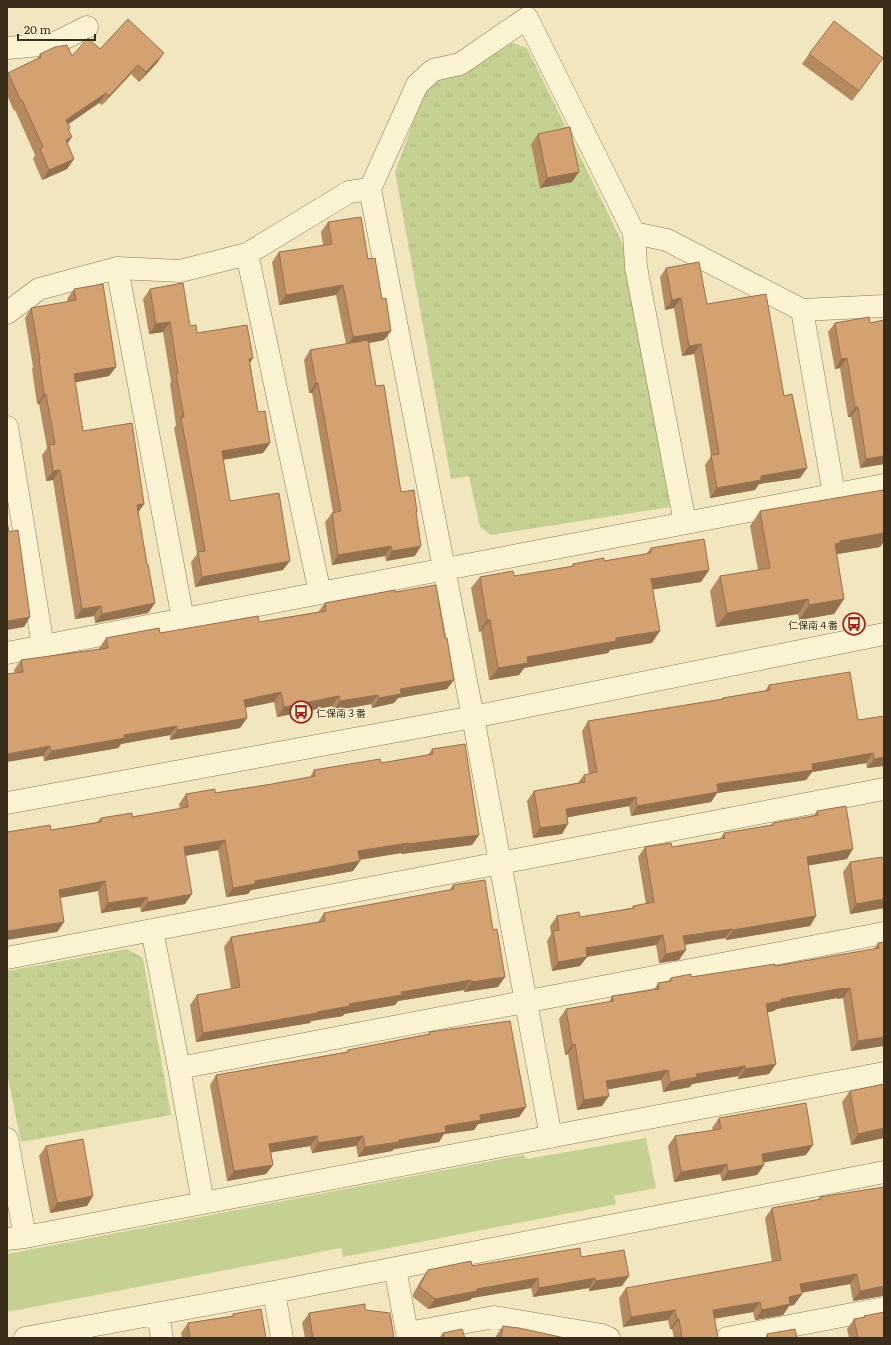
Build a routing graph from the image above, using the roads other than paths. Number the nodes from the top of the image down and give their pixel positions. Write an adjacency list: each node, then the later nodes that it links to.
1 (87, 27): 2 (street)
2 (7, 48)
3 (370, 189): 4 (street); 5 (street); 14 (street)
4 (634, 233): 8 (street); 13 (street)
5 (247, 254): 6 (street); 15 (street)
6 (117, 268): 9 (street); 16 (street)
7 (884, 306): 8 (street)
8 (802, 310): 12 (street)
9 (7, 313)
10 (7, 427): 18 (street)
11 (884, 485): 12 (street)
12 (834, 494): 13 (street)
13 (685, 522): 14 (street)
14 (444, 569): 15 (street); 20 (street)
15 (320, 593): 16 (street)
16 (183, 619): 18 (street)
17 (884, 634): 20 (street)
18 (43, 646): 19 (street)
19 (7, 653)
20 (473, 717): 22 (street); 23 (street)
21 (884, 790): 23 (street)
22 (7, 804)
23 (500, 864): 24 (street); 27 (street)
24 (152, 930): 26 (street); 28 (street)
25 (884, 933): 27 (street)
26 (7, 958)
27 (525, 1002): 28 (street); 30 (street)
28 (179, 1068): 33 (street)
29 (884, 1073): 30 (street)
30 (551, 1137): 33 (street)
31 (7, 1139): 34 (street)
32 (884, 1172): 35 (street)
33 (203, 1203): 34 (street)
34 (16, 1238)
35 (395, 1268): 36 (street); 40 (street)
36 (274, 1292): 38 (street); 43 (street)
37 (884, 1308): 45 (street)
38 (158, 1314): 41 (street); 42 (street)
39 (471, 1330): 40 (street); 44 (street)
40 (408, 1336)
41 (25, 1338)
42 (162, 1338)
43 (282, 1338)
44 (609, 1338)
45 (727, 1338)

